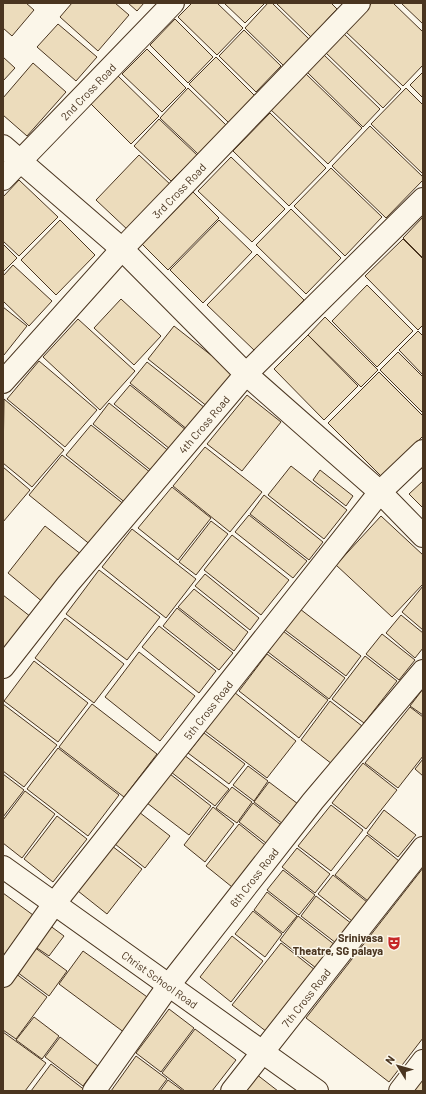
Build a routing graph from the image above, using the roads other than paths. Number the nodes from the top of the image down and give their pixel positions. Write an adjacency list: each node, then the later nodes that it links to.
1 (172, 3): 4 (street, 2nd Cross Road)
2 (359, 3): 7 (street, 3rd Cross Road)
3 (3, 146): 4 (street)
4 (20, 160): 5 (street, 2nd Cross Road); 7 (street)
5 (3, 179)
6 (423, 199): 8 (street, 4th Cross Road)
7 (122, 249): 8 (street); 9 (street, 3rd Cross Road)
8 (246, 374): 11 (street); 13 (street, 4th Cross Road)
9 (3, 382)
10 (423, 452): 11 (street, 5th Cross Road)
11 (380, 492): 12 (street); 17 (street, 5th Cross Road)
12 (423, 536)
13 (3, 667)
14 (423, 671): 19 (street, 6th Cross Road)
15 (423, 848): 20 (street, 7th Cross Road)
16 (3, 867): 17 (street, Christ School Road)
17 (54, 904): 18 (street, 5th Cross Road); 19 (street, Christ School Road)
18 (3, 976)
19 (169, 985): 20 (street, Christ School Road); 22 (street, 6th Cross Road)
20 (262, 1053): 23 (street, 7th Cross Road); 24 (street, Christ School Road)
21 (423, 1061): 25 (street)
22 (94, 1091)
23 (232, 1091)
24 (317, 1091)
25 (400, 1091)

